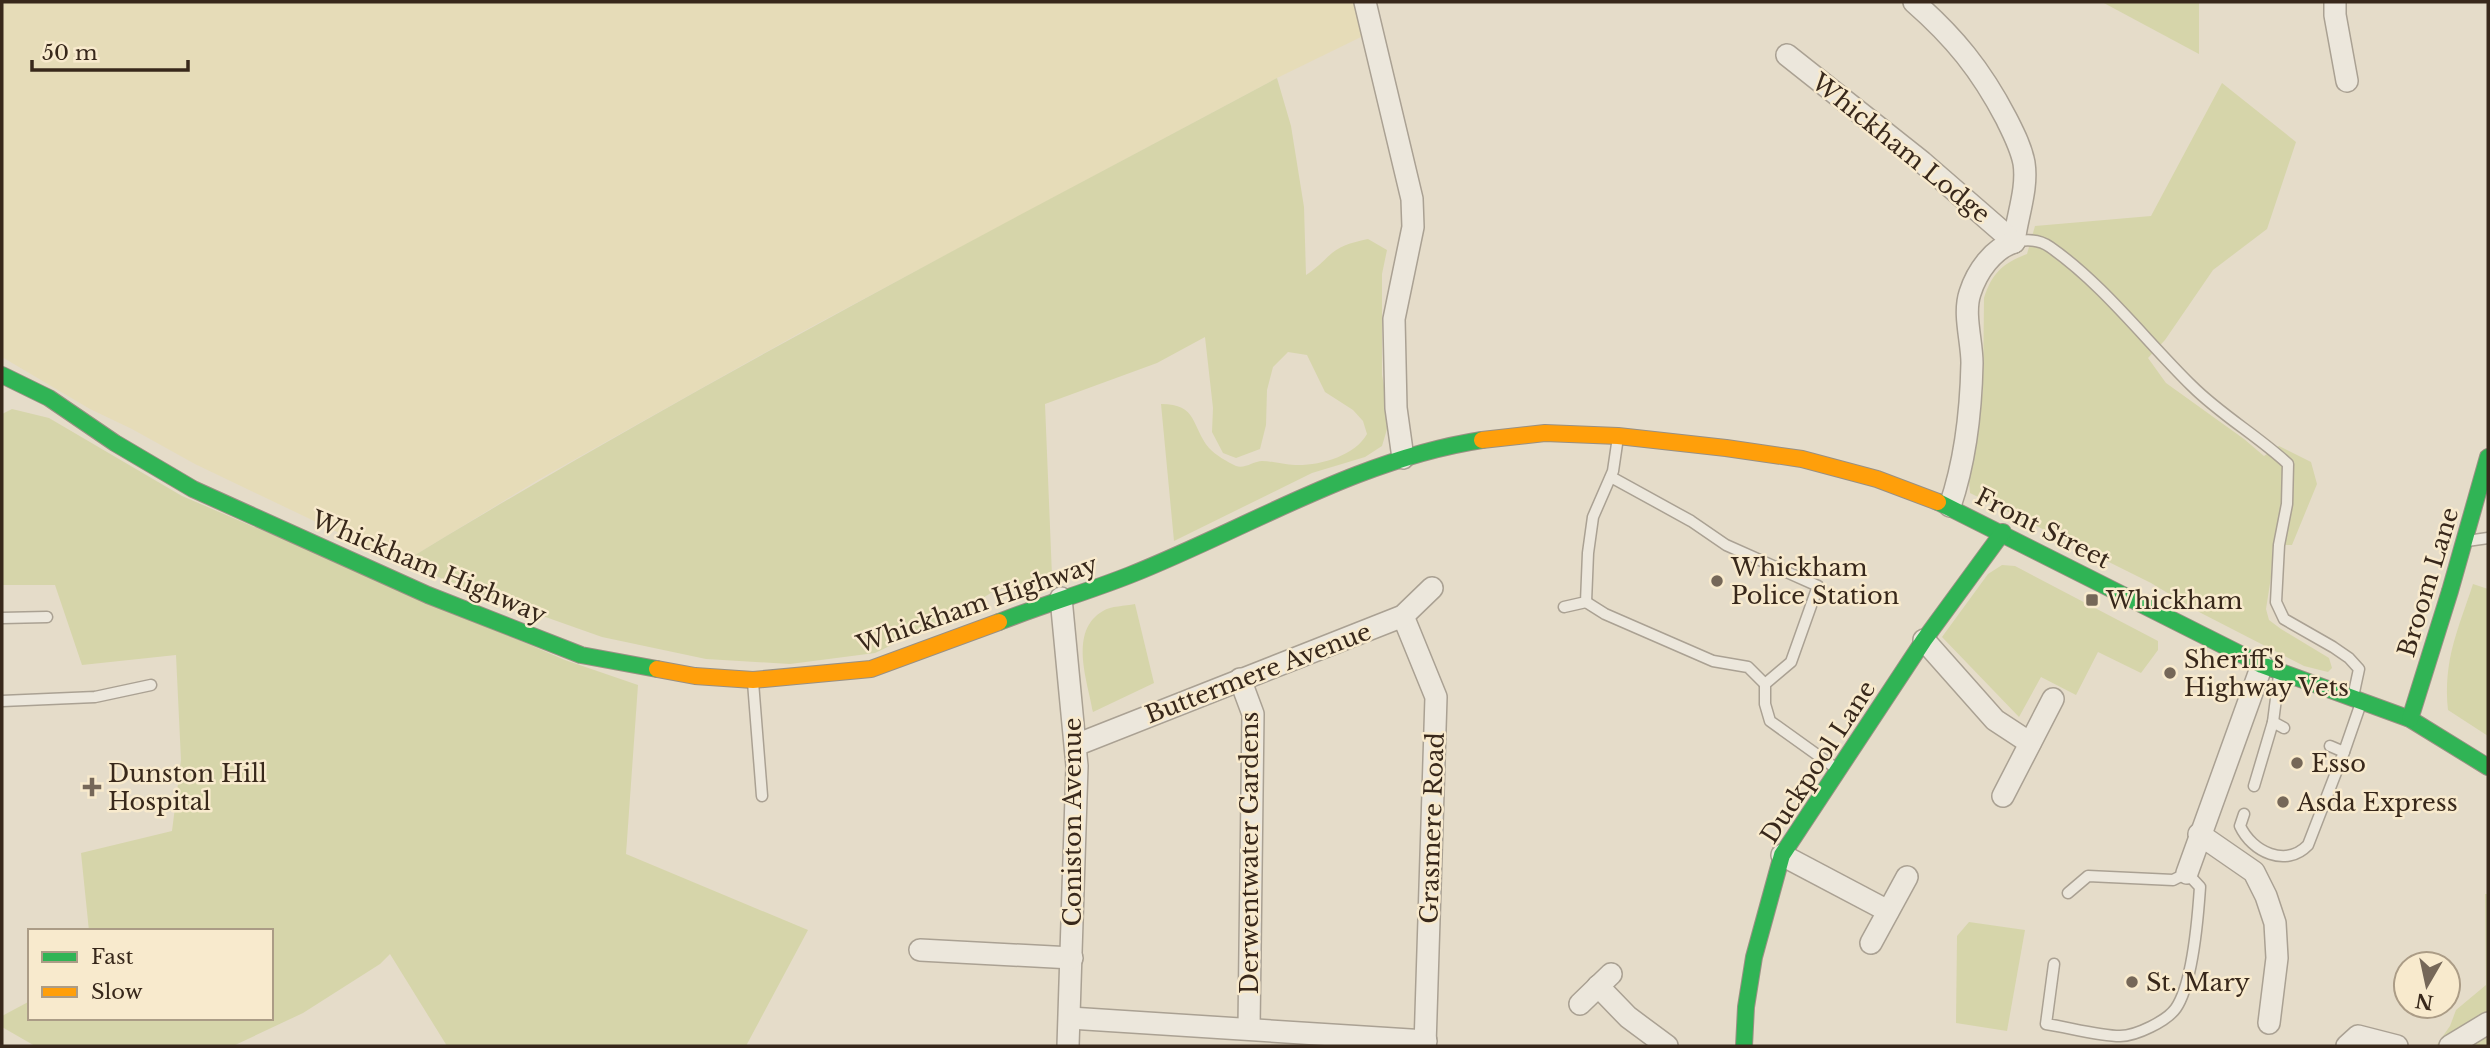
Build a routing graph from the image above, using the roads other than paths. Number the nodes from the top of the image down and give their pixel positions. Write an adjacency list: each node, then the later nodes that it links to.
1 (1366, 2): 11 (street)
2 (1914, 2): 6 (street)
3 (2335, 2): 5 (street)
4 (1787, 55): 6 (street, Whickham Lodge)
5 (2347, 81)
6 (2014, 242): 13 (street); 31 (lane)
7 (2, 375): 27 (main road, Whickham Highway)
8 (1545, 433): 9 (main road, Front Street); 11 (main road, Whickham Highway)
9 (1618, 436): 12 (lane); 13 (main road, Front Street)
10 (2488, 457): 16 (main road, Broom Lane)
11 (1403, 458): 18 (main road, Whickham Highway)
12 (1611, 477): 19 (lane); 28 (lane)
13 (1950, 506): 14 (main road, Front Street)
14 (2003, 532): 24 (main road, Duckpool Lane); 25 (main road, Front Street)
15 (2488, 538): 16 (lane)
16 (2465, 541): 33 (main road, Broom Lane)
17 (1432, 588): 21 (street, Buttermere Avenue)
18 (1061, 598): 27 (main road, Whickham Highway); 37 (street, Coniston Avenue)
19 (1586, 602): 20 (lane); 28 (lane)
20 (1563, 607)
21 (1403, 616): 26 (street, Buttermere Avenue); 61 (street, Grasmere Road)
22 (47, 617): 23 (lane)
23 (2, 618)
24 (1924, 640): 36 (street); 41 (main road, Duckpool Lane)
25 (2271, 668): 31 (main road, Front Street); 34 (lane); 46 (street)
26 (1240, 679): 37 (street, Buttermere Avenue); 60 (street, Derwentwater Gardens)
27 (753, 680): 43 (lane)
28 (1765, 684): 41 (lane)
29 (151, 685): 32 (lane)
30 (2053, 699): 36 (street)
31 (2358, 699): 33 (main road, Front Street); 39 (lane)
32 (2, 701)
33 (2410, 719): 40 (main road, Front Street)
34 (2273, 722): 35 (lane); 42 (lane)
35 (2284, 728)
36 (2030, 743): 44 (street)
37 (1076, 745): 54 (street, Coniston Avenue)
38 (2330, 746): 39 (lane)
39 (2344, 752): 45 (lane)
40 (2488, 767)
41 (1838, 770): 47 (main road, Duckpool Lane)
42 (2254, 786)
43 (762, 796)
44 (2003, 796)
45 (2244, 814)
46 (2199, 834): 48 (street); 58 (street)
47 (1782, 855): 51 (street); 64 (main road, Duckpool Lane)
48 (2187, 873): 50 (lane); 55 (lane)
49 (1907, 877): 51 (street)
50 (2068, 893)
51 (1888, 911): 52 (street)
52 (1871, 943)
53 (920, 950): 54 (street)
54 (1072, 958): 57 (street, Coniston Avenue)
55 (2054, 964)
56 (1580, 1004): 63 (street)
57 (1070, 1018): 60 (street); 62 (street, Coniston Avenue)
58 (2269, 1023)
59 (2488, 1023): 67 (street)
60 (1249, 1028): 61 (street)
61 (1426, 1043)
62 (1068, 1046)
63 (1667, 1046)
64 (1744, 1046)
65 (2347, 1046): 66 (street)
66 (2397, 1046)
67 (2450, 1046)

